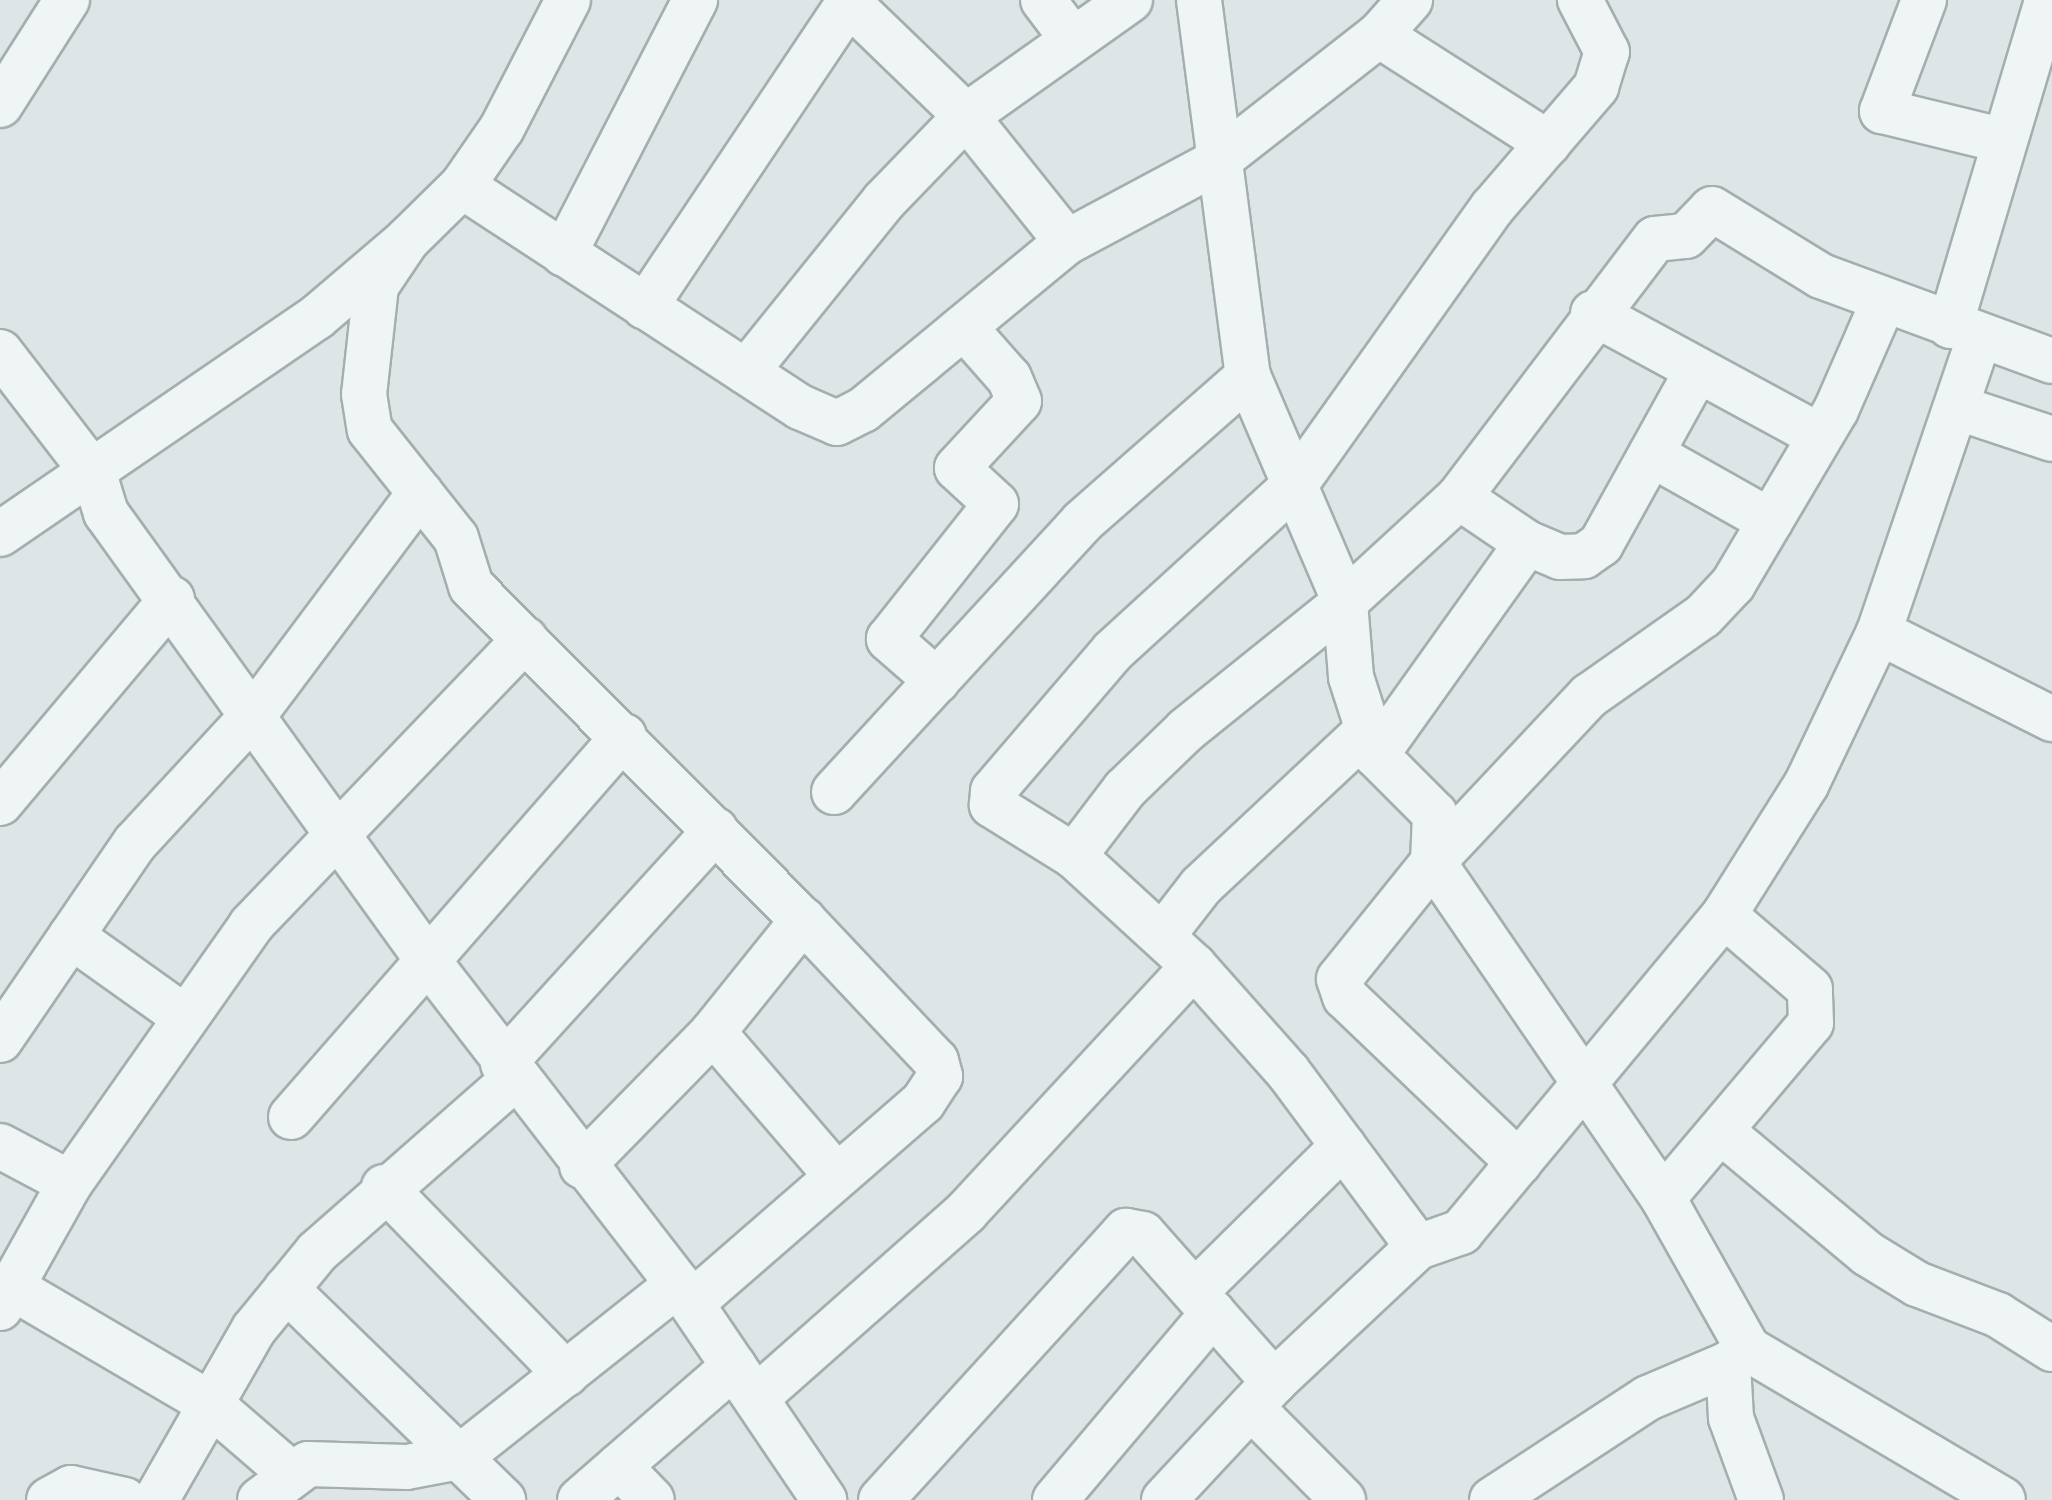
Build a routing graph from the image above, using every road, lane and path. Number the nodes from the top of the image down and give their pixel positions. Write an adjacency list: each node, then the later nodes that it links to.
1 (67, 0): 14 (street)
2 (568, 0): 19 (street)
3 (695, 0): 22 (street)
4 (1043, 0): 13 (street)
5 (1130, 0): 13 (street)
6 (1199, 0): 18 (street)
7 (1410, 0): 12 (street)
8 (1580, 0): 17 (street)
9 (1924, 0): 16 (street)
10 (2047, 0): 16 (street)
11 (847, 1): 15 (street); 24 (street)
12 (1379, 35): 17 (street); 18 (street)
13 (1071, 37): 15 (street)
14 (0, 105)
15 (966, 116): 21 (street); 31 (street)
16 (2001, 140): 27 (street)
17 (1548, 143): 38 (street)
18 (1215, 163): 21 (street); 32 (street)
19 (462, 186): 20 (street); 22 (street)
20 (407, 240): 37 (street); 39 (street)
21 (1067, 242): 26 (street)
22 (564, 254): 24 (street)
23 (1884, 300): 25 (street); 27 (street); 34 (street)
24 (645, 307): 31 (street)
25 (1593, 313): 30 (street); 40 (street)
26 (964, 327): 31 (street); 48 (street)
27 (1965, 331): 29 (street); 33 (street)
28 (0, 352): 37 (street)
29 (2052, 361)
30 (1697, 371): 34 (street); 36 (street)
31 (746, 372)
32 (1248, 376): 38 (street); 48 (street)
33 (1959, 408): 35 (street); 46 (street)
34 (1818, 435): 41 (street)
35 (2052, 439)
36 (1651, 454): 41 (street); 43 (street)
37 (94, 474): 42 (street); 44 (street)
38 (1295, 485): 45 (street); 57 (street)
39 (420, 493): 47 (street); 49 (street)
40 (1459, 497): 43 (street); 45 (street)
41 (1770, 521): 58 (street)
42 (0, 533)
43 (1527, 543): 52 (street)
44 (172, 599): 49 (street); 54 (street)
45 (1345, 602): 52 (street); 57 (street)
46 (1879, 632): 50 (street); 59 (street)
47 (525, 639): 51 (street); 56 (street)
48 (937, 681): 53 (street)
49 (256, 712): 56 (street); 62 (street)
50 (2052, 719)
51 (624, 736): 55 (street); 63 (street)
52 (1373, 742): 58 (street); 61 (street)
53 (834, 792)
54 (0, 803)
55 (716, 830): 60 (street); 68 (street)
56 (338, 833): 63 (street); 65 (street)
57 (1074, 856): 61 (street)
58 (1433, 862): 69 (street); 74 (street)
59 (1724, 915): 69 (street); 71 (street)
60 (803, 920): 66 (street); 76 (street)
61 (1163, 935): 64 (street)
62 (71, 936): 65 (street); 67 (street)
63 (429, 962): 68 (street); 70 (street)
64 (1194, 966): 73 (street); 88 (street)
65 (183, 1016): 77 (street)
66 (713, 1032): 75 (street); 76 (street)
67 (0, 1040)
68 (508, 1071): 75 (street); 78 (street)
69 (1583, 1091): 74 (street); 79 (street)
70 (291, 1117)
71 (1722, 1132): 79 (street); 85 (street)
72 (0, 1146): 77 (street)
73 (1343, 1146): 80 (street); 84 (street)
74 (1519, 1163): 80 (street)
75 (582, 1166): 82 (street)
76 (837, 1176): 82 (street)
77 (70, 1183): 83 (street)
78 (384, 1187): 81 (street); 87 (street)
79 (1663, 1198): 86 (street)
80 (1418, 1247): 89 (street)
81 (286, 1289): 90 (street); 91 (street)
82 (685, 1294): 87 (street); 88 (street)
83 (6, 1298): 90 (street)
84 (1204, 1302): 89 (street); 103 (street); 104 (street)
85 (2052, 1349)
86 (1738, 1356): 94 (street); 95 (street); 107 (street)
87 (566, 1374): 91 (street)
88 (745, 1382): 92 (street); 102 (street)
89 (1262, 1394): 105 (street); 106 (street)
90 (209, 1403): 93 (street); 98 (street)
91 (460, 1457): 93 (street); 99 (street)
92 (619, 1466): 100 (street); 101 (street)
93 (275, 1486)
94 (1984, 1495)
95 (1752, 1497)
96 (49, 1500): 97 (street)
97 (125, 1500)
98 (156, 1500)
99 (503, 1500)
100 (580, 1500)
101 (652, 1500)
102 (824, 1500)
103 (881, 1500)
104 (1055, 1500)
105 (1164, 1500)
106 (1343, 1500)
107 (1492, 1500)

